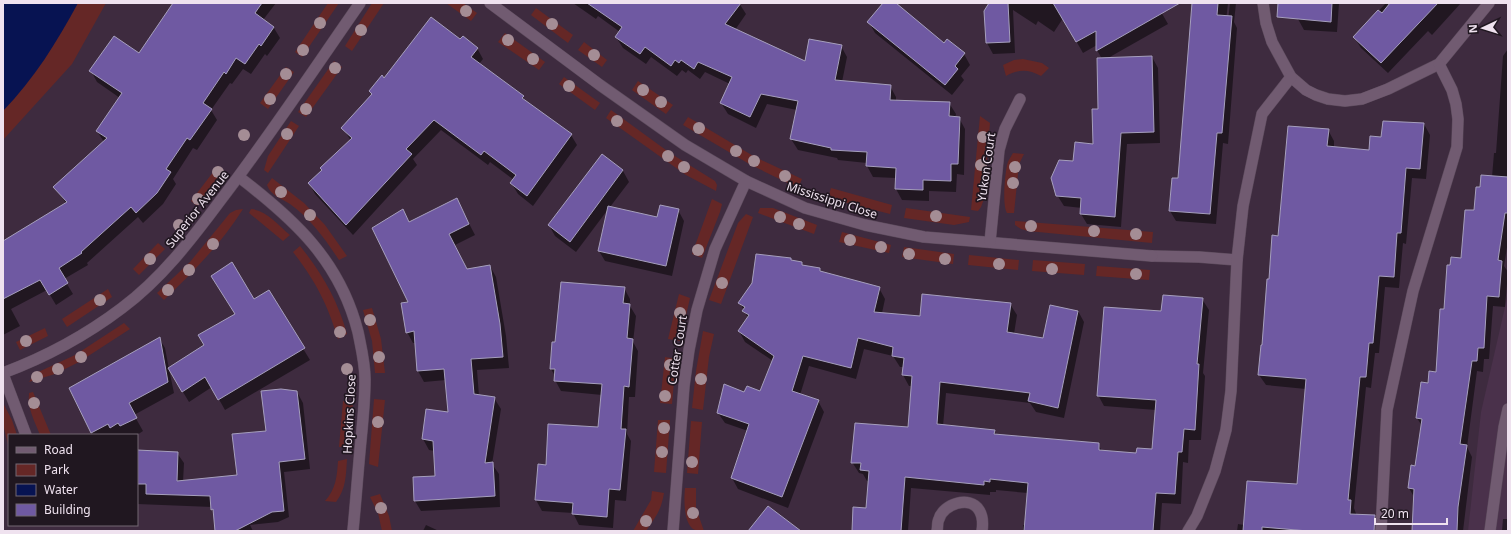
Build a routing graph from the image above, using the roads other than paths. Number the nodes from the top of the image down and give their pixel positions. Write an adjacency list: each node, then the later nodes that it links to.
1 (360, 3): 8 (street, Superior Avenue)
2 (490, 3): 9 (street, Mississippi Close)
3 (1264, 3): 6 (street)
4 (1489, 3): 5 (street)
5 (1439, 64): 6 (street); 20 (street)
6 (1291, 77): 11 (street)
7 (1020, 99): 10 (street, Yukon Court)
8 (239, 177): 12 (street, Superior Avenue); 15 (street, Hopkins Close)
9 (746, 181): 10 (street, Mississippi Close); 16 (street, Cotter Court)
10 (990, 242): 11 (street, Mississippi Close)
11 (1237, 260): 19 (street)
12 (3, 374): 14 (street)
13 (1508, 409): 21 (street)
14 (26, 434)
15 (353, 530)
16 (673, 531)
17 (937, 531): 18 (street)
18 (982, 531)
19 (1188, 531)
20 (1381, 531)
21 (1490, 531)

